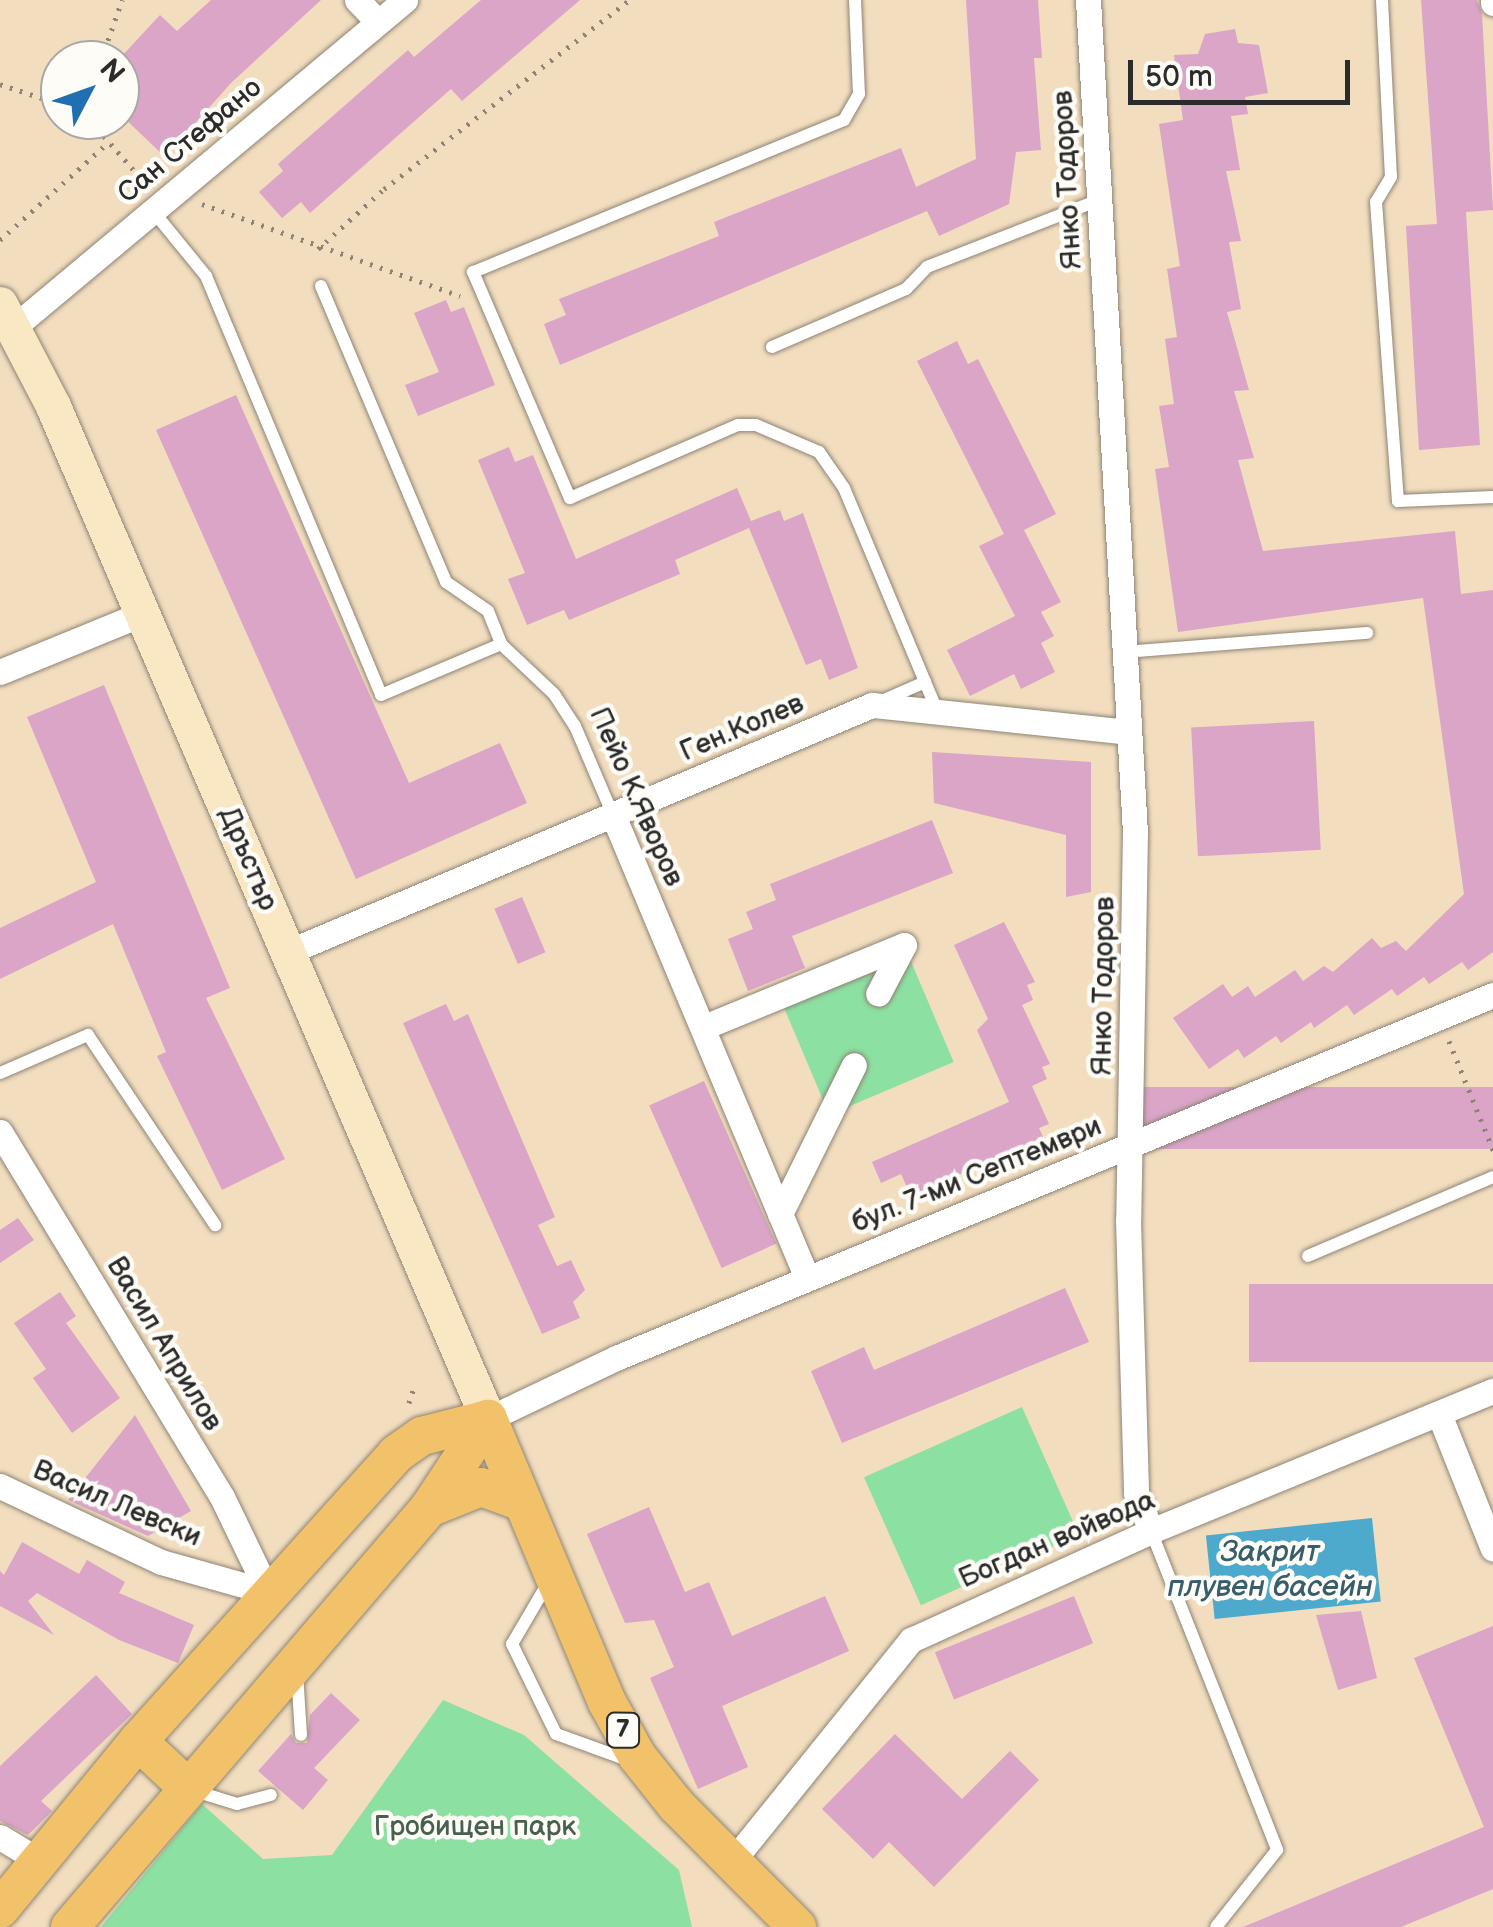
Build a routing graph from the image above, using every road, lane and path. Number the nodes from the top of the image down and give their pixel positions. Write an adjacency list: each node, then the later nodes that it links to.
1 (122, 0): 9 (path)
2 (357, 0): 8 (street)
3 (405, 0): 8 (street, Сан Стефано)
4 (629, 0): 16 (path)
5 (855, 0): 18 (lane)
6 (1088, 0): 13 (street, Янко Тодоров)
7 (1382, 0): 21 (lane)
8 (378, 22): 14 (street, Сан Стефано)
9 (108, 40)
10 (0, 84): 11 (path)
11 (40, 97)
12 (109, 142): 14 (path); 15 (path)
13 (1099, 200): 20 (lane); 25 (street, Янко Тодоров)
14 (163, 203): 16 (path); 19 (street, Сан Стефано); 24 (lane)
15 (0, 240)
16 (318, 250): 18 (path)
17 (321, 286): 24 (lane, Пейо К.Яворов)
18 (486, 304): 27 (lane)
19 (7, 315): 22 (street, Дръстър)
20 (772, 348)
21 (1493, 497)
22 (144, 613): 26 (street); 32 (street, Дръстър)
23 (1368, 633): 25 (lane)
24 (502, 644): 31 (lane, Пейо К.Яворов)
25 (1124, 652): 30 (street, Янко Тодоров)
26 (0, 672)
27 (925, 682): 28 (lane); 29 (lane)
28 (872, 705): 29 (street); 31 (street, Ген.Колев)
29 (939, 715): 30 (street)
30 (1128, 732): 40 (street, Янко Тодоров)
31 (614, 816): 32 (street, Ген.Колев); 36 (street, Пейо К.Яворов)
32 (288, 952): 51 (street, Дръстър)
33 (878, 994): 36 (street)
34 (1493, 995): 35 (street, бул. 7-ми Септември)
35 (1439, 1017): 40 (street, бул. 7-ми Септември); 41 (path)
36 (704, 1027): 43 (street, Пейо К.Яворов)
37 (854, 1066): 43 (street)
38 (0, 1073): 44 (lane)
39 (0, 1132): 58 (street, Васил Априлов)
40 (1130, 1145): 46 (street, бул. 7-ми Септември); 55 (street, Янко Тодоров)
41 (1493, 1150)
42 (1493, 1177): 45 (lane)
43 (780, 1214): 46 (street, Пейо К.Яворов)
44 (214, 1224)
45 (1308, 1256)
46 (807, 1278): 51 (street, бул. 7-ми Септември)
47 (415, 1384): 49 (path)
48 (1493, 1391): 50 (street, Богдан войвода)
49 (409, 1403)
50 (1438, 1414): 55 (street, Богдан войвода); 56 (street)
51 (488, 1419): 53 (main road, 7); 54 (main road); 58 (main road)
52 (0, 1486): 58 (street, Васил Левски)
53 (522, 1502): 54 (main road); 57 (main road, 7)
54 (429, 1508): 59 (main road)
55 (1151, 1532): 67 (street, Богдан войвода); 71 (lane, Янко Тодоров)
56 (1493, 1550)
57 (553, 1574): 62 (main road, 7); 62 (lane)
58 (268, 1592): 61 (main road)
59 (297, 1667): 60 (lane); 63 (main road)
60 (301, 1735)
61 (138, 1740): 63 (main road); 66 (main road)
62 (646, 1766): 67 (main road, 7)
63 (188, 1788): 64 (lane); 70 (main road)
64 (271, 1795)
65 (0, 1836): 66 (street)
66 (40, 1860): 68 (main road)
67 (731, 1863): 69 (main road, 7)
68 (0, 1910)
69 (795, 1923)
70 (70, 1927)
71 (1216, 1927)

